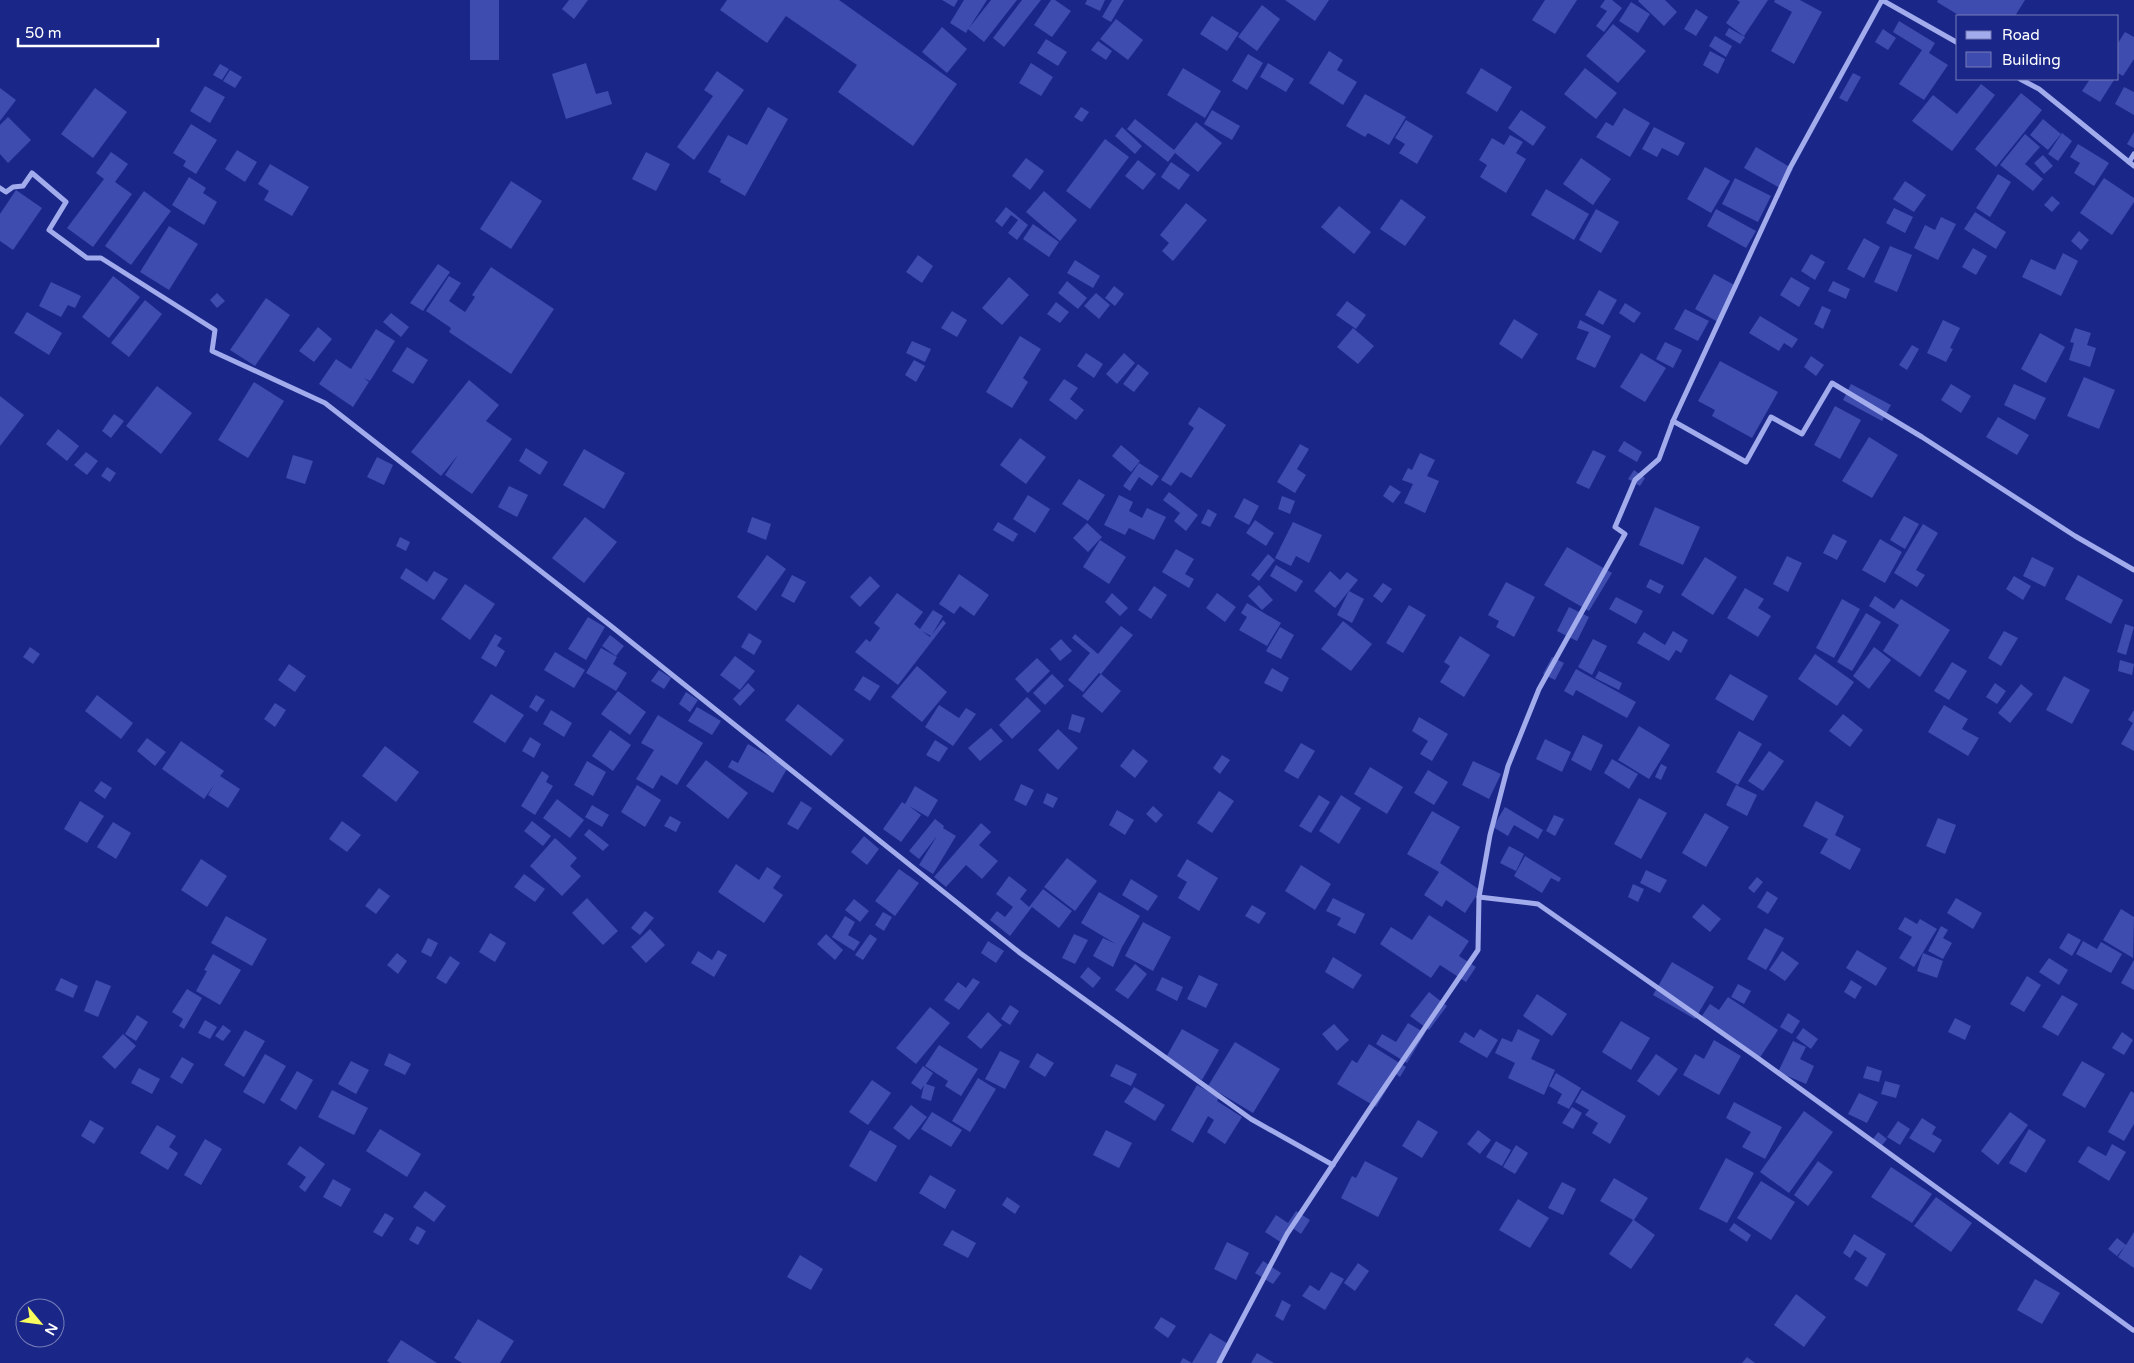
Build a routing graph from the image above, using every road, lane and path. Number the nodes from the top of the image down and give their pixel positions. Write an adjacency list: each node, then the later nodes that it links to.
1 (1882, 0): 2 (street); 8 (street)
2 (1956, 42)
3 (2022, 80): 5 (street)
4 (2134, 154): 5 (street)
5 (2129, 162): 6 (street)
6 (2134, 166)
7 (0, 188): 11 (street)
8 (1673, 421): 9 (street); 10 (street)
9 (2134, 570)
10 (1479, 897): 11 (street); 12 (street)
11 (1333, 1165): 13 (street)
12 (2133, 1330)
13 (1219, 1363)

